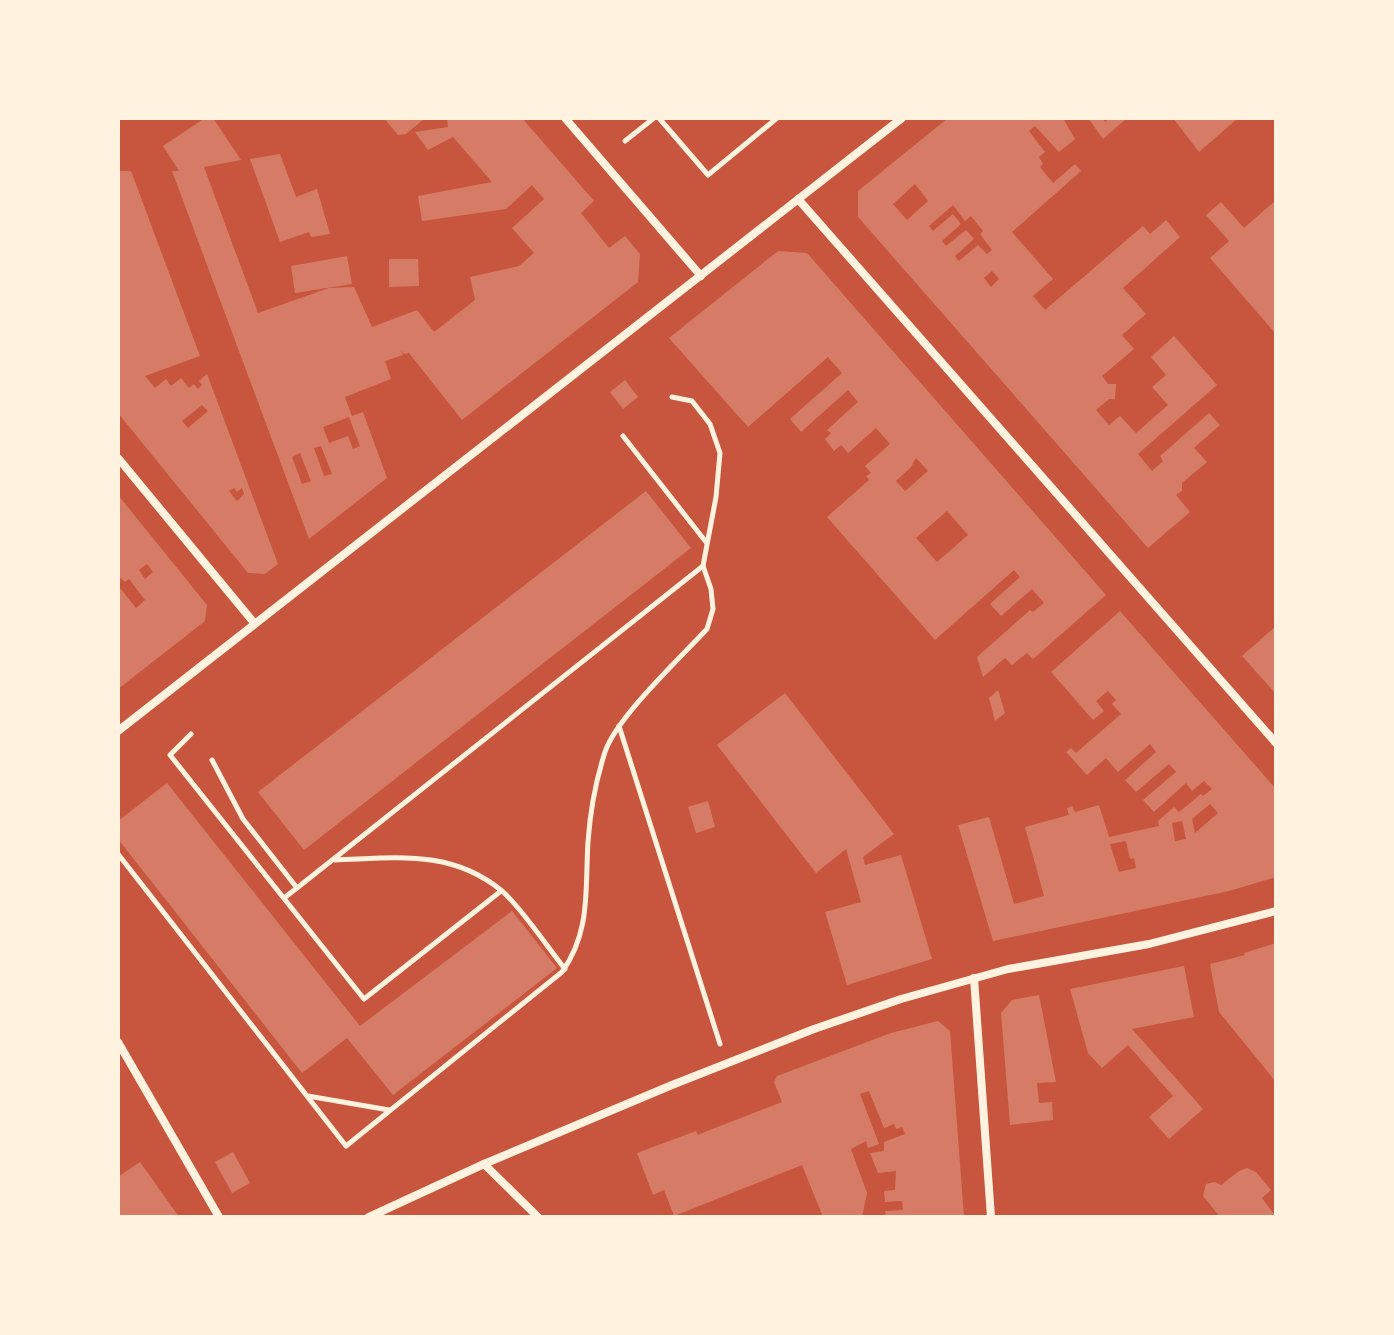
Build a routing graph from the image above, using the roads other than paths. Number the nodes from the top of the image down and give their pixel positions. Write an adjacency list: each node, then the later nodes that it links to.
1 (565, 118): 4 (street)
2 (896, 120): 3 (street)
3 (798, 199): 4 (street); 8 (street)
4 (701, 276): 6 (street)
5 (118, 458): 6 (street)
6 (255, 624): 7 (street)
7 (118, 731)
8 (1276, 743)
9 (1276, 911): 10 (street)
10 (974, 978): 12 (street); 16 (street)
11 (118, 1042): 13 (street)
12 (484, 1164): 14 (street); 15 (street)
13 (219, 1217)
14 (369, 1217)
15 (538, 1217)
16 (991, 1217)

